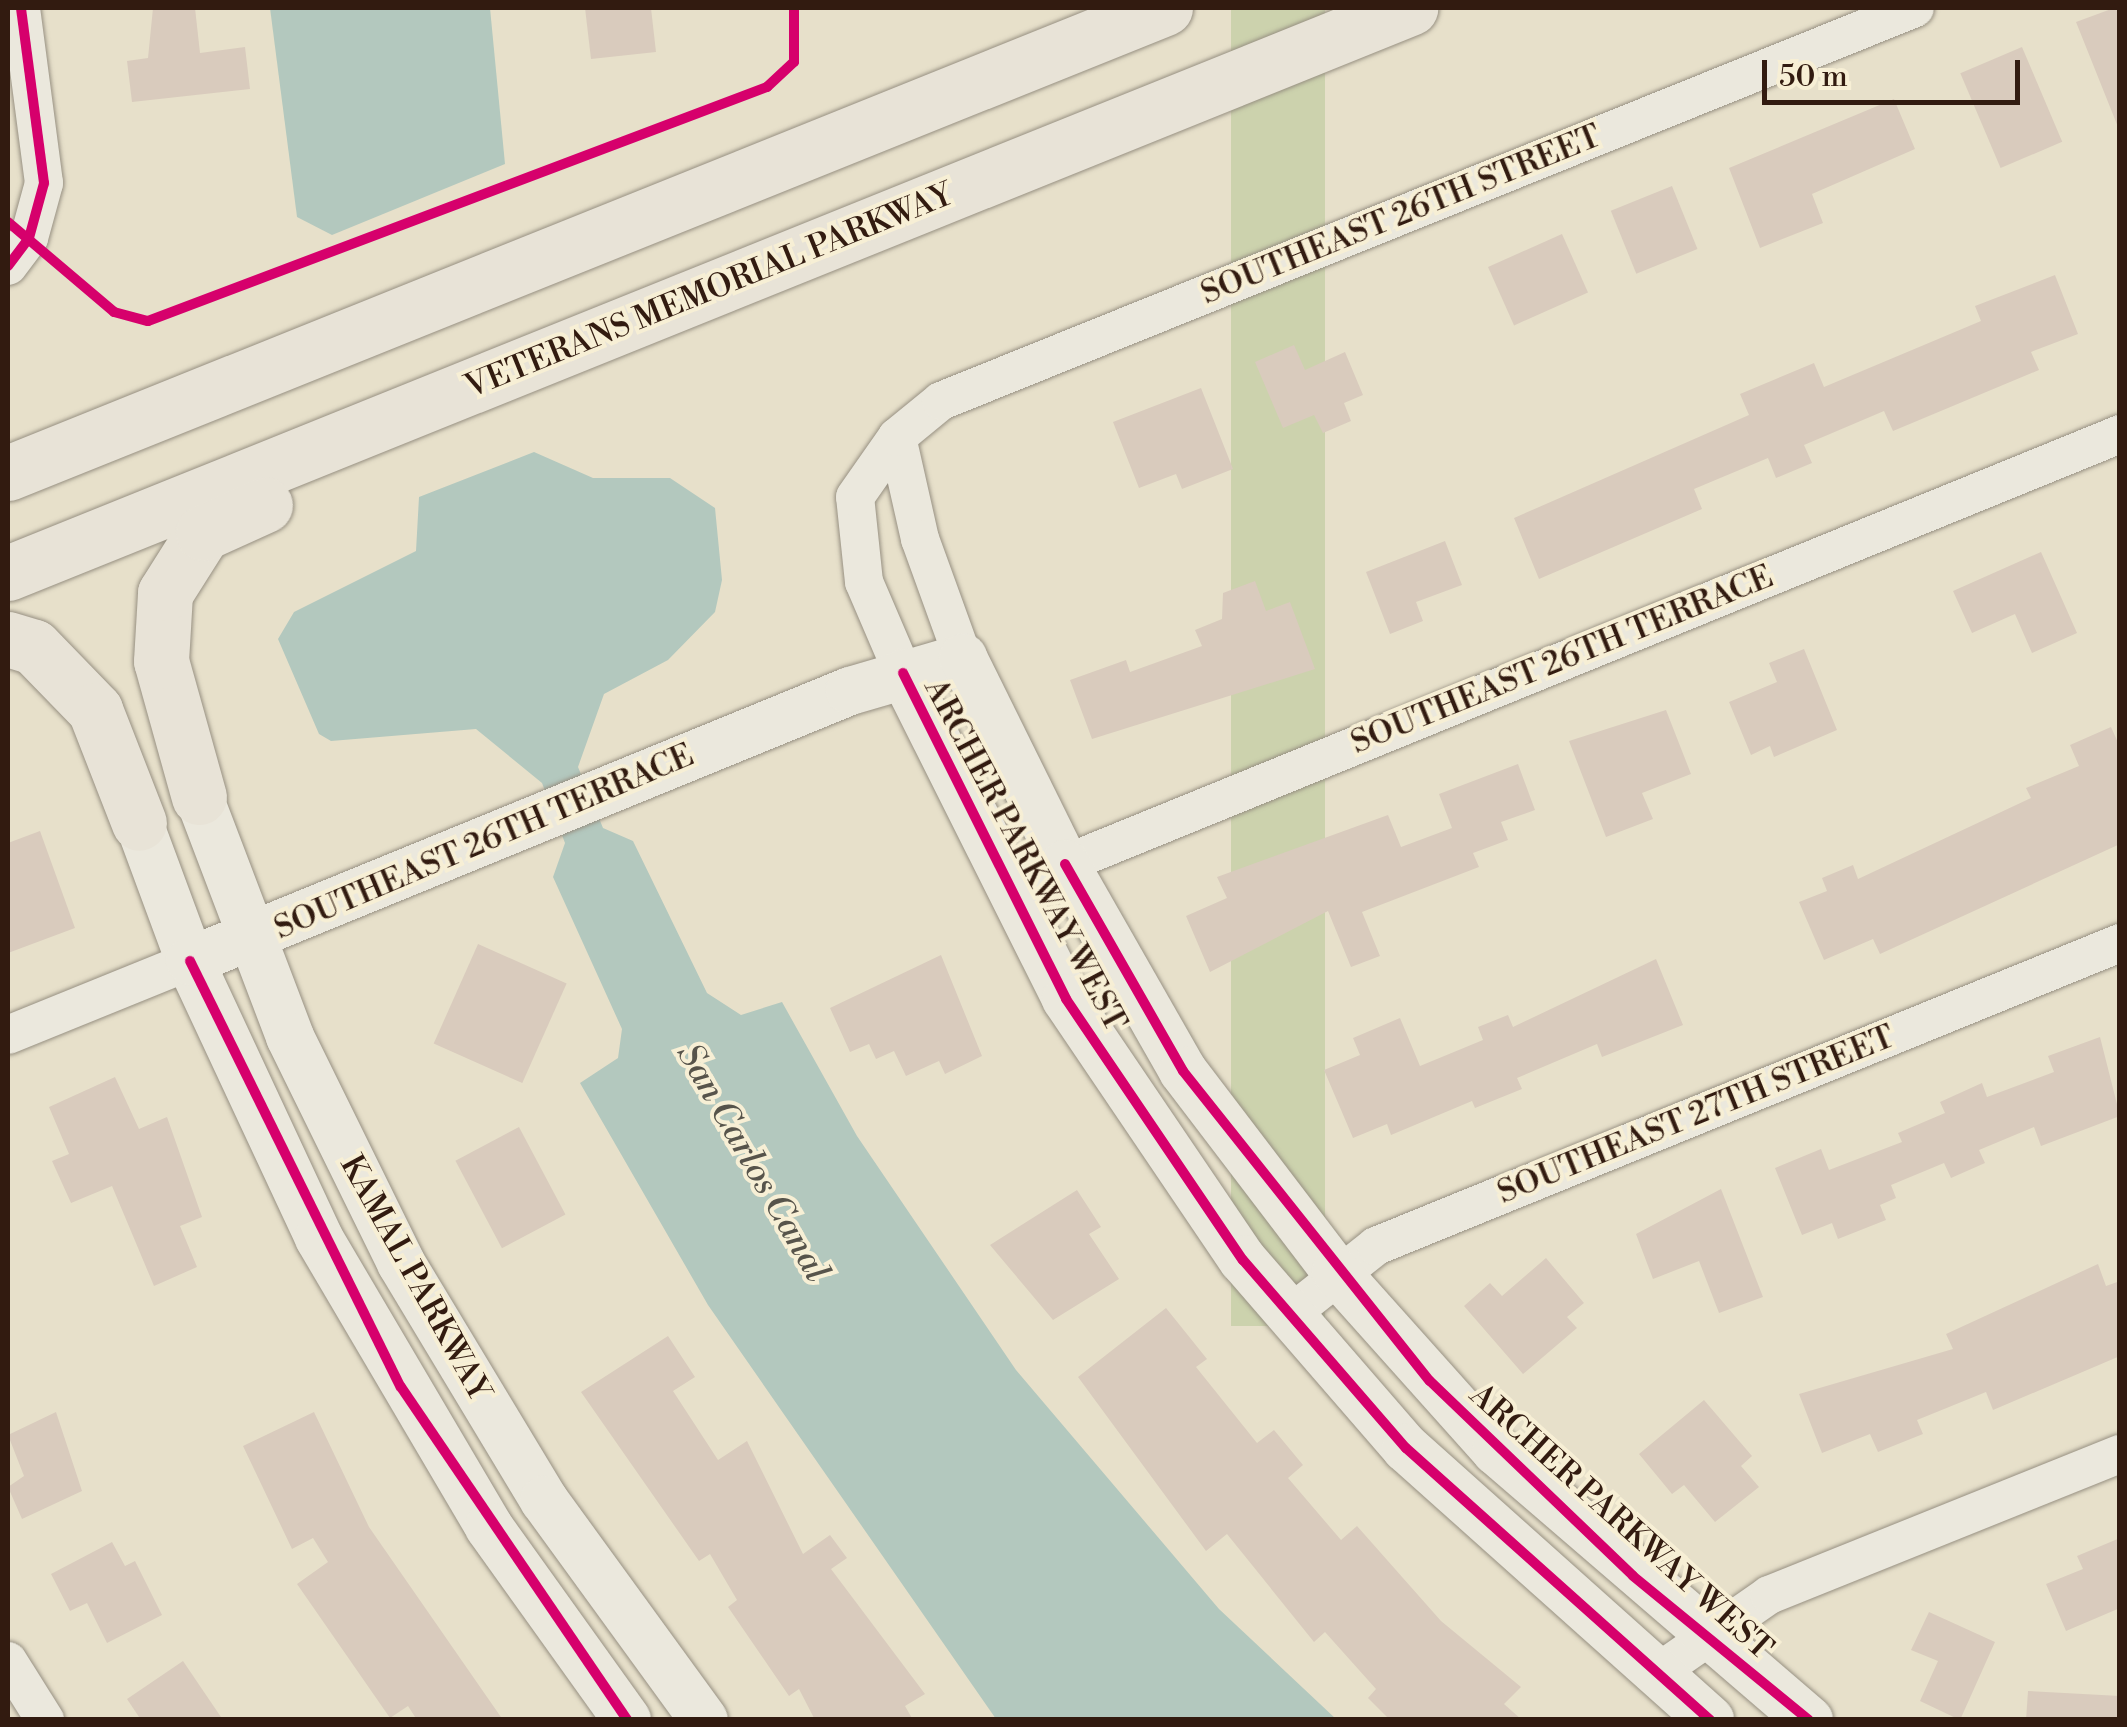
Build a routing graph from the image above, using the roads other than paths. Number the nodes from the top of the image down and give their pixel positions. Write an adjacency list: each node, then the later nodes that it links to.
1 (21, 8): 6 (street)
2 (1165, 8): 9 (highway)
3 (1410, 8): 5 (highway, VETERANS MEMORIAL PARKWAY)
4 (1914, 8): 8 (street, SOUTHEAST 26TH STREET)
5 (1265, 66): 10 (highway, VETERANS MEMORIAL PARKWAY); 14 (highway)
6 (8, 266)
7 (2120, 434): 16 (street, SOUTHEAST 26TH TERRACE)
8 (897, 436): 12 (street, ARCHER PARKWAY WEST); 13 (street, ARCHER PARKWAY WEST)
9 (8, 474)
10 (8, 573)
11 (8, 638): 15 (highway)
12 (963, 658): 13 (street, SOUTHEAST 26TH TERRACE); 16 (street, ARCHER PARKWAY WEST)
13 (903, 673): 17 (street, ARCHER PARKWAY WEST); 18 (street, SOUTHEAST 26TH TERRACE)
14 (199, 797): 18 (street, KAMAL PARKWAY)
15 (139, 823): 20 (street, KAMAL PARKWAY)
16 (1064, 864): 17 (street, SOUTHEAST 26TH TERRACE); 22 (street, ARCHER PARKWAY WEST)
17 (1004, 881): 23 (street, ARCHER PARKWAY WEST)
18 (258, 936): 20 (street, SOUTHEAST 26TH TERRACE); 30 (street, KAMAL PARKWAY)
19 (2120, 943): 22 (street, SOUTHEAST 27TH STREET)
20 (190, 961): 21 (street, SOUTHEAST 26TH TERRACE); 29 (street, KAMAL PARKWAY)
21 (8, 1035)
22 (1336, 1272): 23 (street, SOUTHEAST 27TH STREET); 25 (street, ARCHER PARKWAY WEST)
23 (1289, 1315): 27 (street, ARCHER PARKWAY WEST)
24 (2120, 1454): 25 (street)
25 (1710, 1633): 27 (street); 32 (street, ARCHER PARKWAY WEST)
26 (8, 1661): 28 (street)
27 (1654, 1675): 31 (street, ARCHER PARKWAY WEST)
28 (46, 1720)
29 (627, 1720)
30 (704, 1720)
31 (1710, 1720)
32 (1809, 1720)

